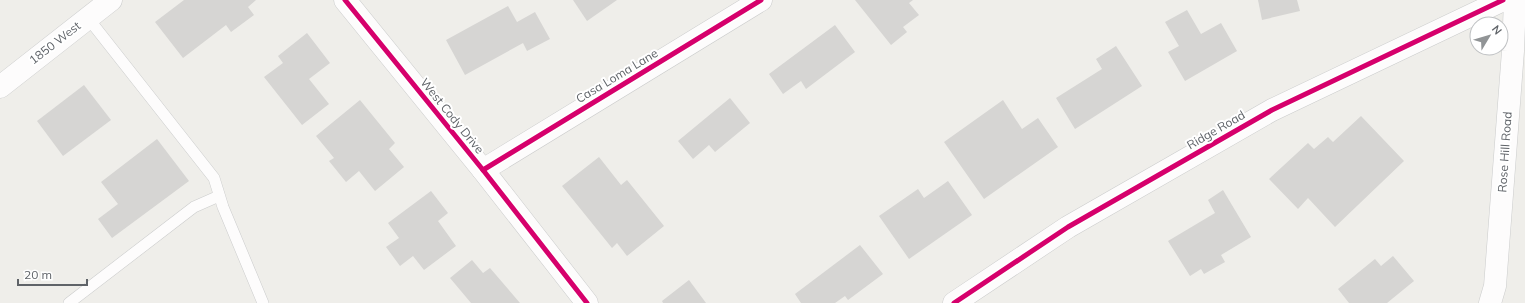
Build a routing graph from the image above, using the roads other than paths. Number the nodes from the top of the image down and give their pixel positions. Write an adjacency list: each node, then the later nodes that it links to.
1 (111, 0): 6 (street, 1850 West)
2 (345, 0): 8 (street, West Cody Drive)
3 (761, 0): 8 (street, Casa Loma Lane)
4 (1503, 0): 13 (street, Ridge Road)
5 (1515, 0): 14 (street, Rose Hill Road)
6 (88, 18): 7 (street, 1850 West); 9 (lane)
7 (0, 87)
8 (483, 170): 12 (street, West Cody Drive)
9 (220, 196): 10 (lane); 11 (lane)
10 (69, 303)
11 (263, 303)
12 (587, 303)
13 (954, 303)
14 (1490, 303)

